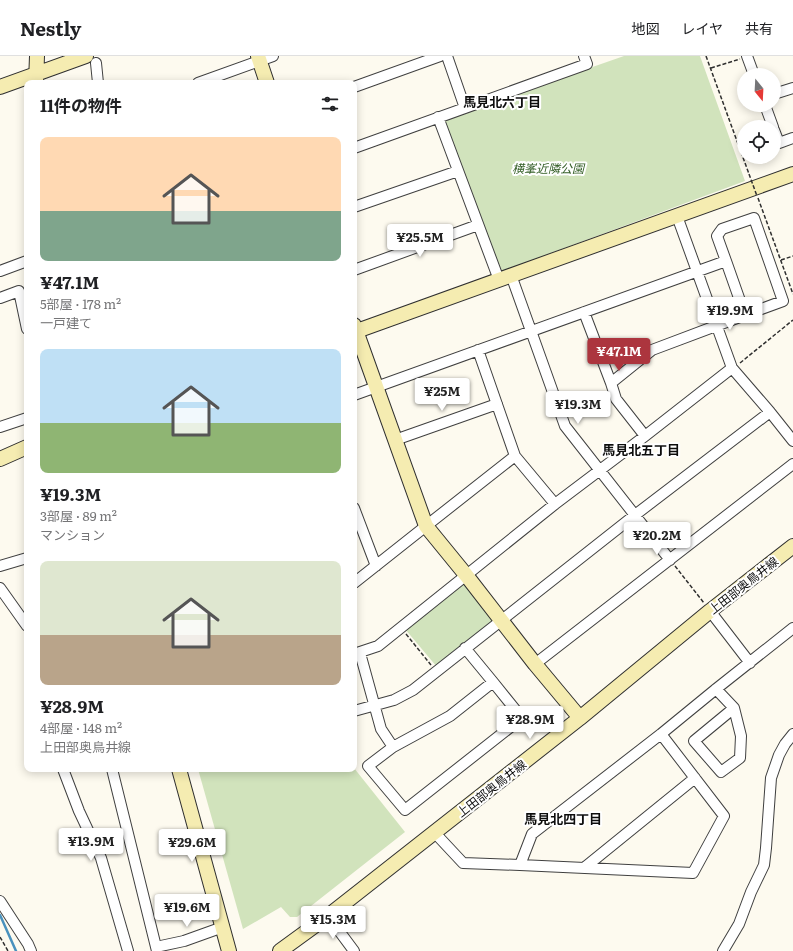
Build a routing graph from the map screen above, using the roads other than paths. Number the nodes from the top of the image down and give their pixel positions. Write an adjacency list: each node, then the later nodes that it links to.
1 (37, 56): 10 (street)
2 (273, 56): 7 (street)
3 (440, 56): 15 (street)
4 (447, 56): 19 (street)
5 (584, 56): 19 (street)
6 (747, 56): 9 (street)
7 (259, 58): 12 (street); 13 (street)
8 (91, 59): 10 (street); 11 (street)
9 (751, 68)
10 (36, 78)
11 (97, 80)
12 (205, 80)
13 (266, 80)
14 (24, 81): 16 (street)
15 (357, 86)
16 (0, 87)
17 (793, 88): 18 (street)
18 (781, 92)
19 (465, 108): 20 (street)
20 (438, 117): 23 (street); 24 (street)
21 (793, 138): 22 (street)
22 (781, 142)
23 (357, 147)
24 (458, 171): 26 (street); 28 (street)
25 (793, 174): 27 (street)
26 (357, 206)
27 (677, 216): 33 (street); 34 (street)
28 (478, 225): 31 (street); 34 (street)
29 (726, 261): 33 (street); 38 (street); 38 (street)
30 (24, 262): 32 (street)
31 (357, 269)
32 (0, 271)
33 (697, 271): 36 (street); 39 (street)
34 (505, 277): 40 (street); 41 (street)
35 (0, 298): 37 (street)
36 (584, 312): 41 (street); 45 (street)
37 (24, 315)
38 (745, 315): 39 (street)
39 (716, 326): 44 (street); 45 (street)
40 (357, 328)
41 (531, 332): 43 (street); 59 (street)
42 (357, 335): 46 (street)
43 (478, 350): 46 (street); 48 (street)
44 (732, 368): 49 (street); 52 (street)
45 (611, 383): 52 (street)
46 (376, 387): 47 (street); 53 (street)
47 (357, 394)
48 (497, 404): 53 (street); 56 (street)
49 (770, 412): 54 (street); 61 (street)
50 (24, 419): 51 (street)
51 (0, 427)
52 (645, 436): 59 (street)
53 (395, 440): 63 (street)
54 (793, 441)
55 (24, 450): 57 (street)
56 (515, 456): 60 (street); 63 (street)
57 (0, 459)
58 (793, 464): 66 (street)
59 (599, 471): 60 (street); 61 (street)
60 (555, 504): 69 (street)
61 (635, 515): 66 (street); 73 (street)
62 (357, 517): 68 (street)
63 (426, 526): 68 (street); 69 (street)
64 (793, 546): 72 (street, 上田部奥鳥井線)
65 (24, 559): 67 (street)
66 (670, 560): 79 (street)
67 (0, 566)
68 (376, 566): 70 (street)
69 (466, 575): 73 (street); 77 (street)
70 (357, 581)
71 (0, 588): 74 (street)
72 (710, 611): 78 (street); 85 (street, 上田部奥鳥井線)
73 (500, 620): 76 (street); 79 (street)
74 (24, 622)
75 (793, 628): 78 (street)
76 (465, 648): 80 (street); 82 (street)
77 (357, 653): 82 (street)
78 (750, 663): 81 (street)
79 (535, 664): 85 (street)
80 (493, 682): 88 (street); 88 (street)
81 (716, 688): 83 (street); 86 (street)
82 (374, 706): 84 (street); 88 (street)
83 (734, 708): 83 (street)
84 (357, 710)
85 (580, 718): 93 (street, 上田部奥鳥井線)
86 (661, 734): 92 (street); 94 (street)
87 (793, 734): 107 (street)
88 (393, 746)
89 (65, 772): 102 (street)
90 (113, 772): 100 (street)
91 (181, 772): 98 (street)
92 (694, 778): 95 (street); 95 (street)
93 (434, 832): 94 (street); 97 (street, 上田部奥鳥井線)
94 (520, 865): 95 (street)
95 (584, 868)
96 (0, 901): 101 (street)
97 (328, 916): 105 (street, 上田部奥鳥井線); 106 (street)
98 (223, 927): 99 (street); 104 (street)
99 (184, 941): 100 (street); 103 (street)
100 (157, 949)
101 (31, 951)
102 (128, 951)
103 (187, 951)
104 (229, 951)
105 (280, 951)
106 (354, 951)
107 (723, 951)

